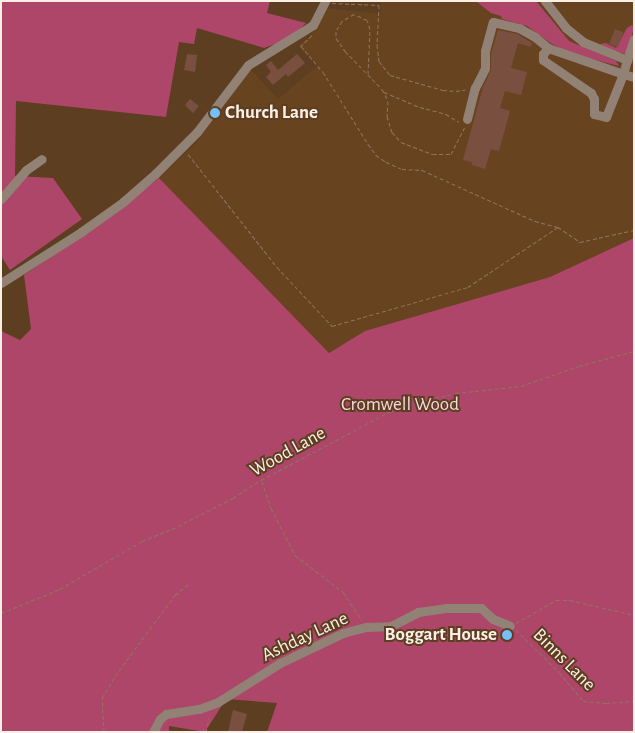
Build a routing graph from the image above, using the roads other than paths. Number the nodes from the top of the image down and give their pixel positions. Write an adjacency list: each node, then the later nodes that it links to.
1 (545, 1): 5 (street)
2 (325, 2): 11 (street)
3 (634, 40): 5 (street)
4 (548, 48): 6 (street); 6 (street); 8 (street)
5 (627, 60): 6 (street)
6 (623, 74): 7 (street)
7 (634, 77)
8 (467, 120)
9 (42, 159): 10 (street)
10 (1, 200)
11 (1, 283)
12 (513, 624): 13 (street, Ashday Lane)
13 (153, 732)

